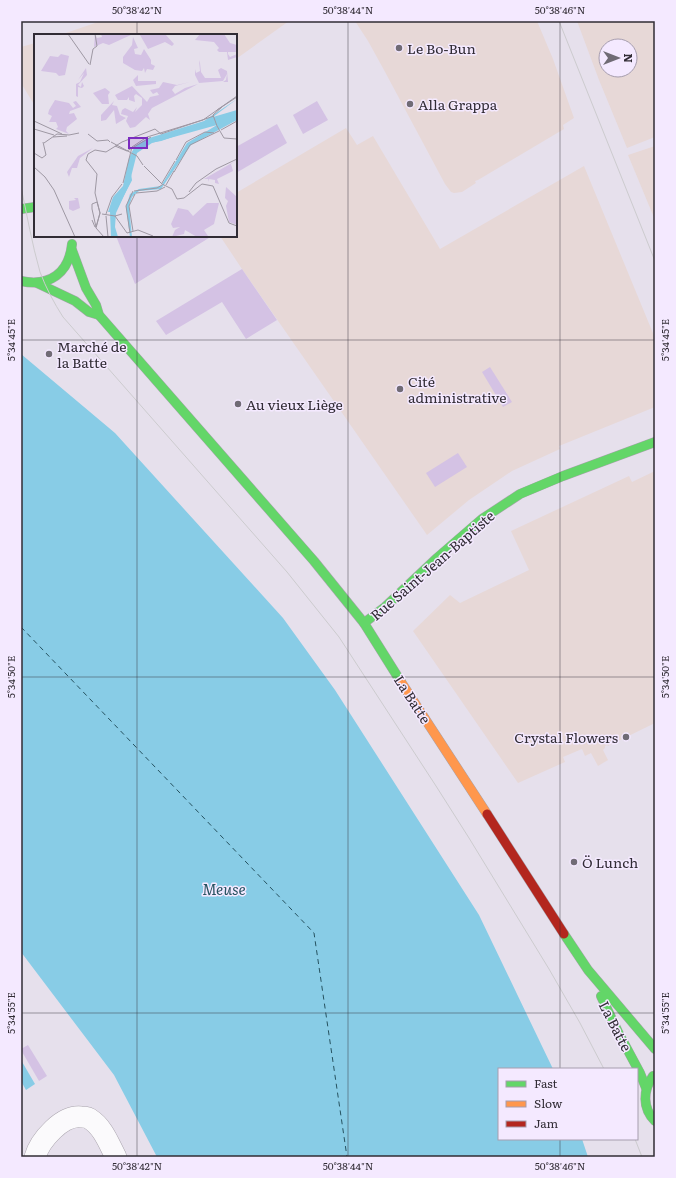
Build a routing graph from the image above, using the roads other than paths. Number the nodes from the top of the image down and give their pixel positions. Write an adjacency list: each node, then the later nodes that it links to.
1 (34, 206): 2 (main road)
2 (21, 209)
3 (71, 237): 4 (main road)
4 (72, 250): 6 (main road); 7 (main road)
5 (21, 281): 6 (main road)
6 (37, 283): 7 (main road)
7 (99, 315): 9 (main road, La Batte)
8 (655, 442): 9 (main road, Rue Saint-Jean-Baptiste)
9 (364, 623): 10 (main road, La Batte)
10 (588, 970): 11 (main road, La Batte); 12 (main road, La Batte)
11 (655, 1049)
12 (637, 1068)
13 (638, 1069): 15 (main road, La Batte)
14 (655, 1074): 15 (main road)
15 (646, 1088): 16 (main road)
16 (655, 1121)
17 (35, 1157): 18 (street)
18 (116, 1157)

